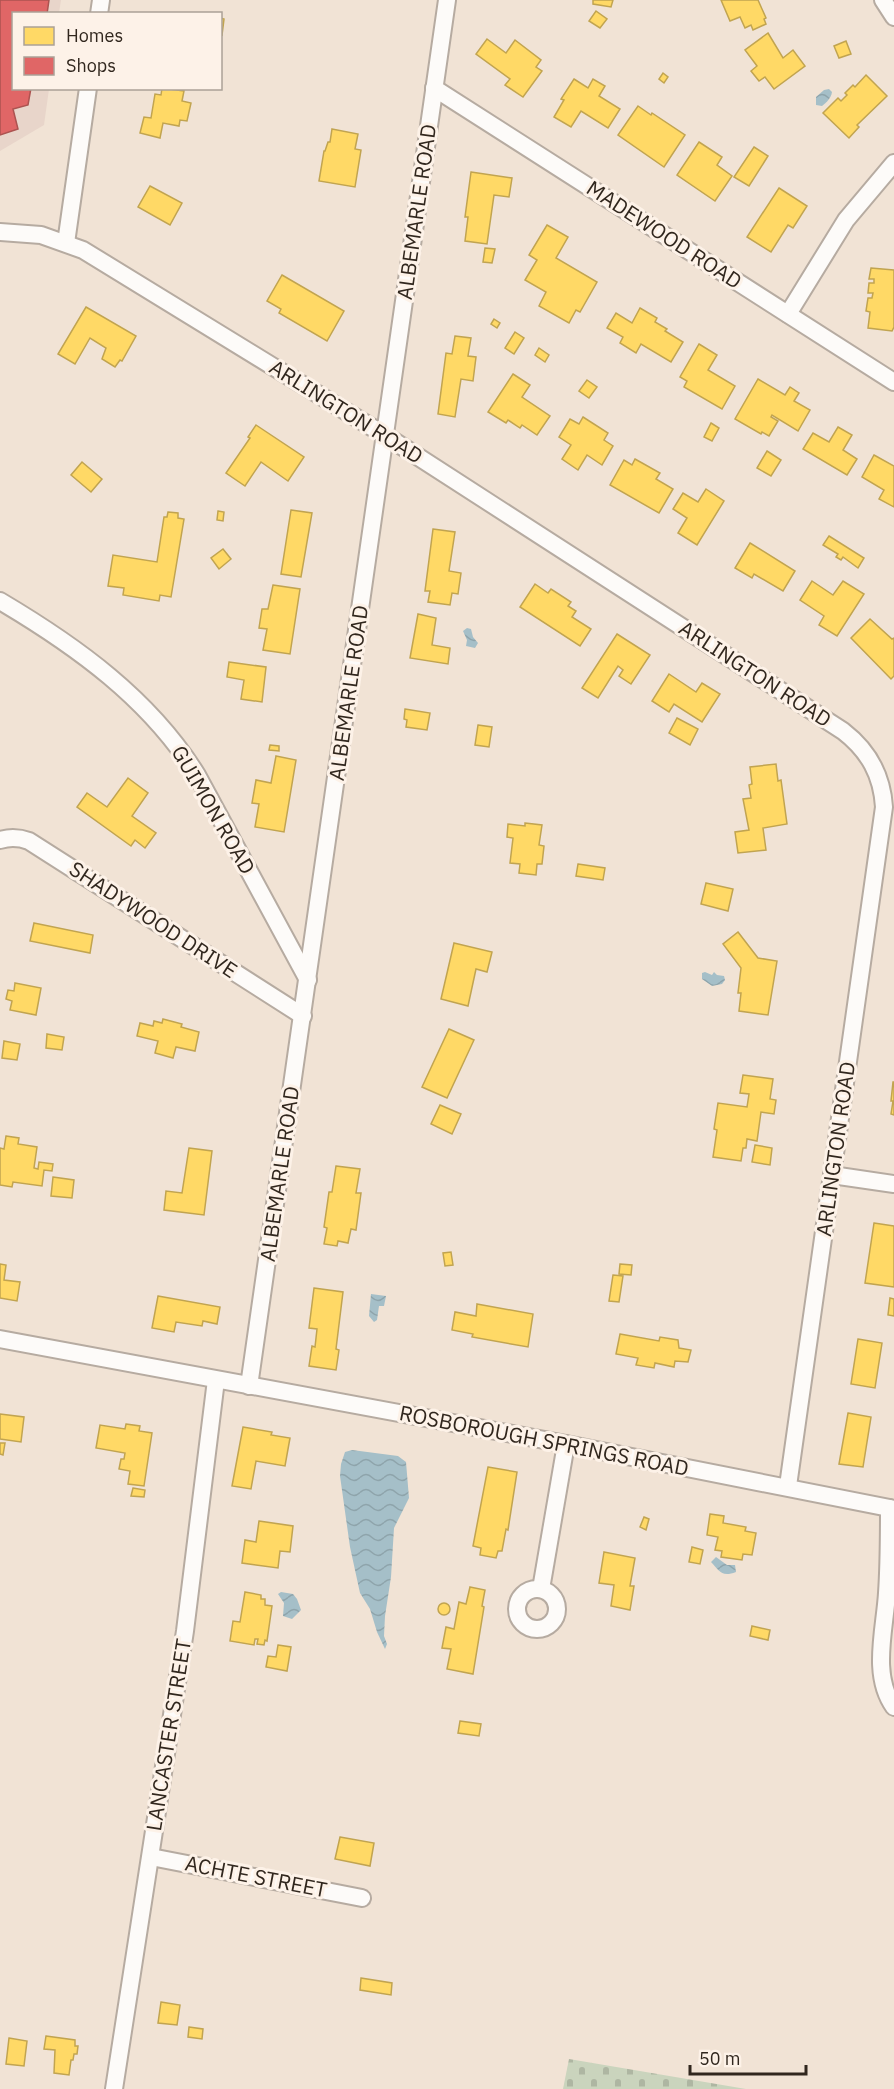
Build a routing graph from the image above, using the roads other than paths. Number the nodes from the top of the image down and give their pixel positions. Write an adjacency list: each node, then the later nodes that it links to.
1 (447, 0): 4 (street, ALBEMARLE ROAD)
2 (883, 0): 3 (street)
3 (894, 17)
4 (434, 88): 9 (street, MADEWOOD ROAD); 11 (street, ALBEMARLE ROAD)
5 (88, 90): 8 (street)
6 (894, 163): 9 (street)
7 (0, 232): 8 (street, ARLINGTON ROAD)
8 (66, 243): 11 (street, ARLINGTON ROAD)
9 (788, 314): 10 (street, MADEWOOD ROAD)
10 (894, 382)
11 (386, 436): 13 (street, ARLINGTON ROAD); 15 (street, ALBEMARLE ROAD)
12 (0, 601): 15 (street, GUIMON ROAD)
13 (887, 835): 17 (street, ARLINGTON ROAD)
14 (0, 840): 16 (street, SHADYWOOD DRIVE)
15 (308, 980): 16 (street, ALBEMARLE ROAD)
16 (303, 1016): 21 (street, ALBEMARLE ROAD)
17 (832, 1175): 18 (street); 23 (street, ARLINGTON ROAD)
18 (894, 1184)
19 (0, 1339): 20 (street, ROSBOROUGH SPRINGS ROAD)
20 (216, 1380): 21 (street, ROSBOROUGH SPRINGS ROAD); 27 (street, LANCASTER STREET)
21 (249, 1386): 22 (street, ROSBOROUGH SPRINGS ROAD)
22 (566, 1444): 23 (street, ROSBOROUGH SPRINGS ROAD); 25 (street)
23 (788, 1486): 24 (street, ROSBOROUGH SPRINGS ROAD)
24 (892, 1508): 26 (street, ROSBOROUGH SPRINGS ROAD)
25 (541, 1589)
26 (894, 1707)
27 (151, 1857): 28 (street, ACHTE STREET); 29 (street, LANCASTER STREET)
28 (362, 1898)
29 (114, 2089)

